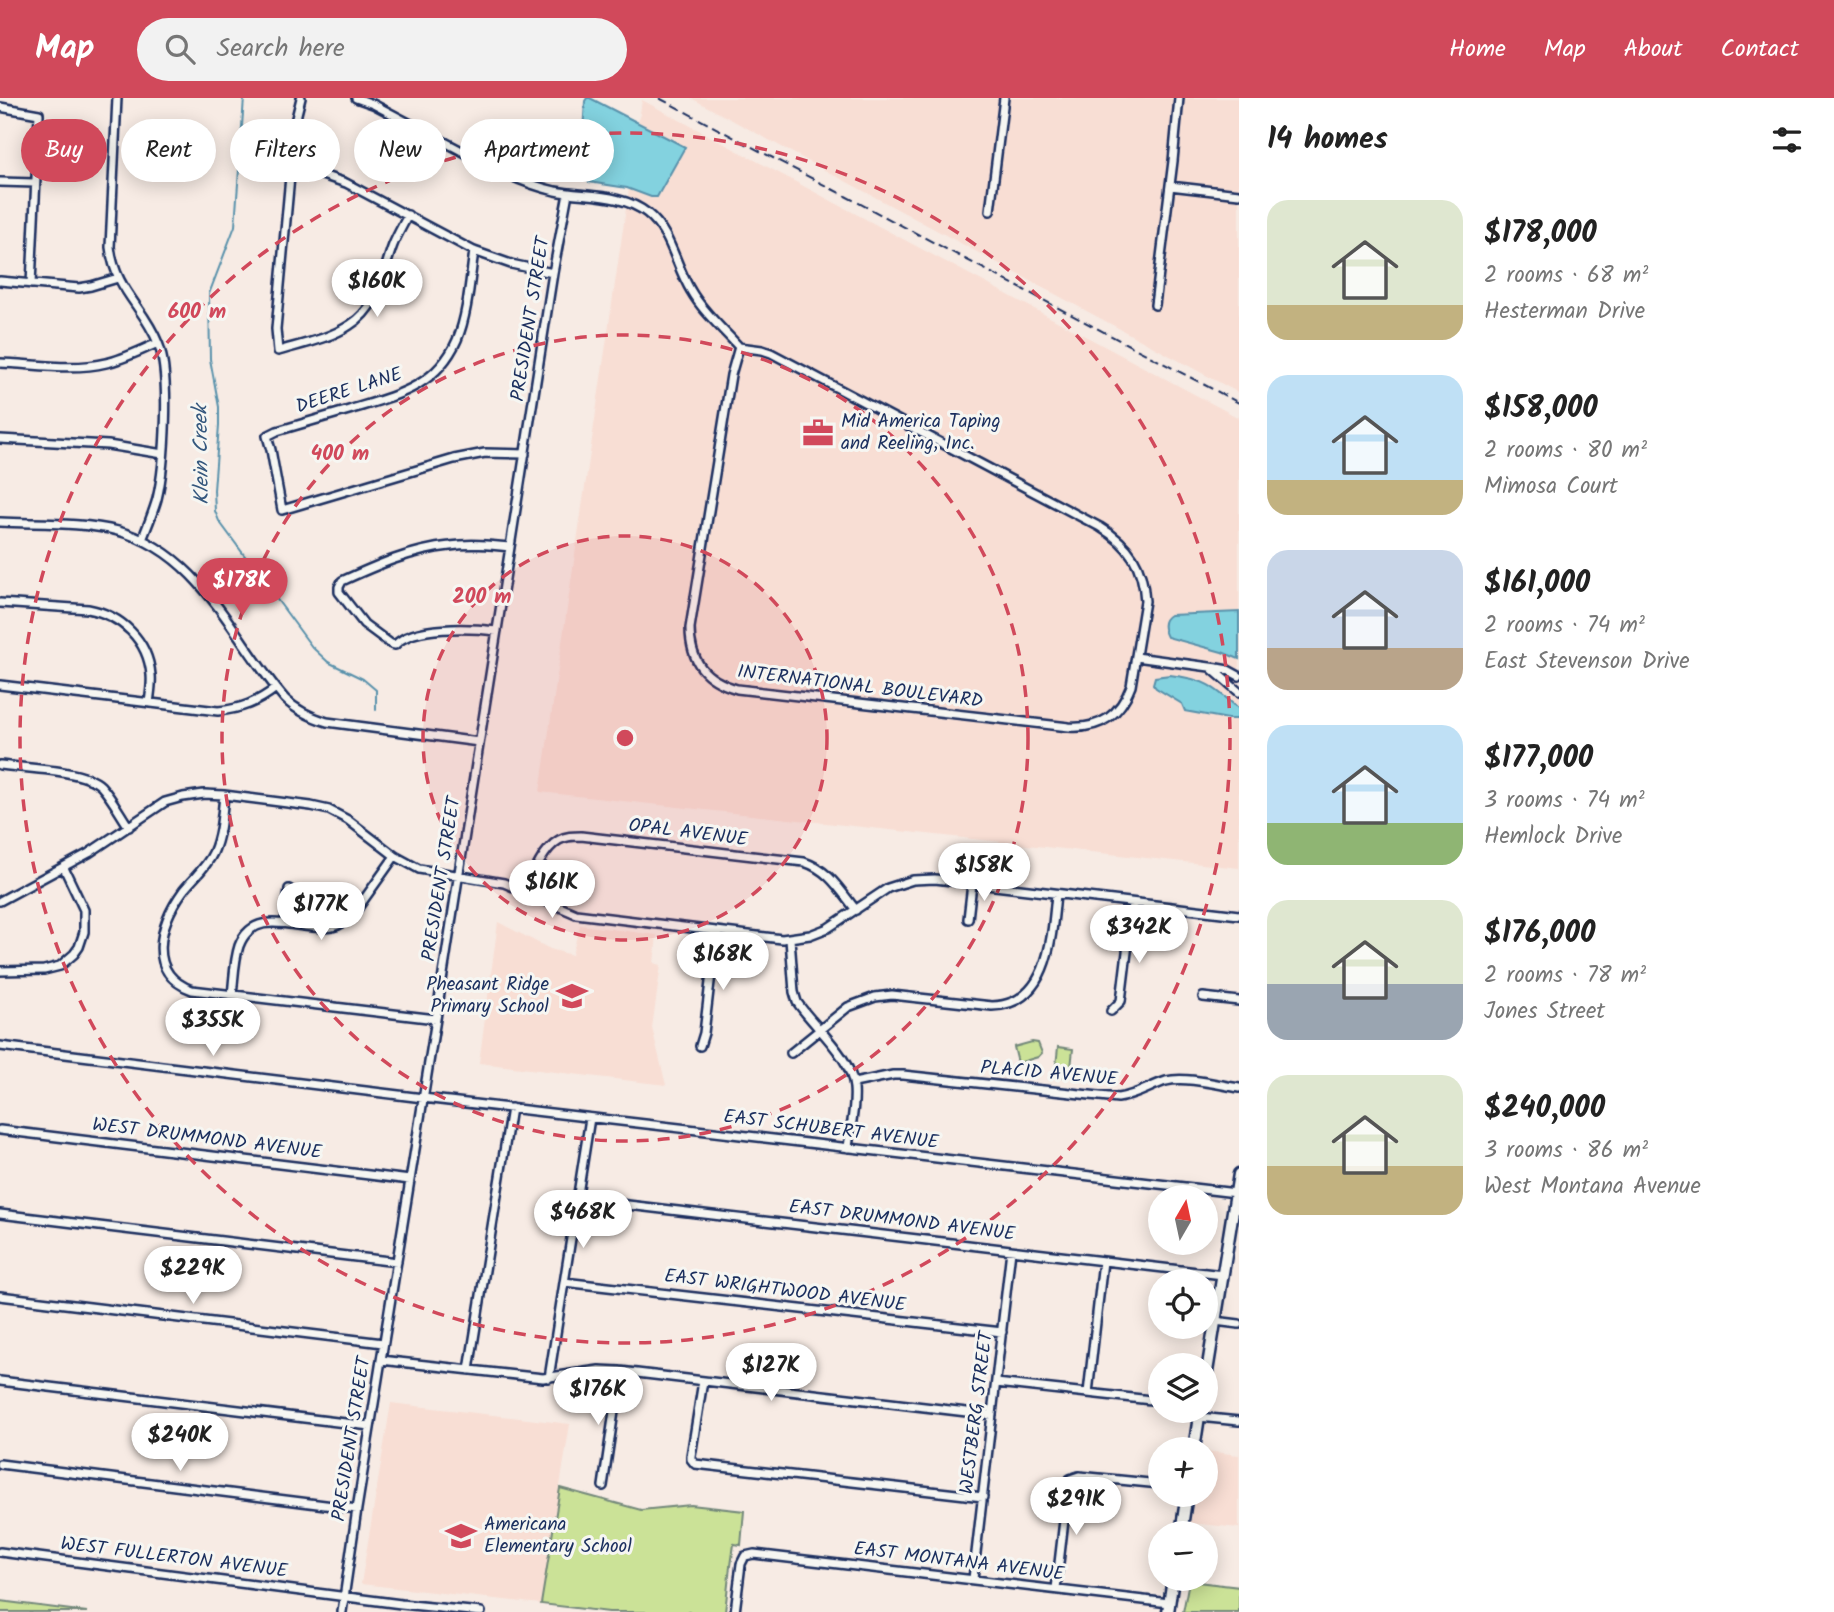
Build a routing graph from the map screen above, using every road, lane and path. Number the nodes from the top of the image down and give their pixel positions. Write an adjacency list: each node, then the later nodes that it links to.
1 (117, 98): 20 (street)
2 (301, 98): 8 (street)
3 (356, 98): 6 (street)
4 (1004, 98): 16 (street)
5 (1179, 98): 13 (street)
6 (375, 101): 14 (street)
7 (0, 107): 12 (street)
8 (296, 119)
9 (340, 181): 17 (street)
10 (0, 182): 12 (street)
11 (289, 182): 17 (street)
12 (35, 183): 22 (street)
13 (1170, 186): 15 (street); 23 (street)
14 (568, 193): 19 (street, PRESIDENT STREET); 25 (street)
15 (1239, 194)
16 (990, 211)
17 (408, 215): 18 (street)
18 (474, 251): 19 (street); 29 (street, DEERE LANE)
19 (553, 274): 29 (street, PRESIDENT STREET)
20 (118, 278): 22 (street); 24 (street)
21 (0, 281): 22 (street)
22 (30, 284)
23 (1155, 305)
24 (158, 343): 26 (street); 28 (street)
25 (739, 347): 35 (street, INTERNATIONAL BOULEVARD); 35 (street, INTERNATIONAL BOULEVARD)
26 (0, 363)
27 (0, 439): 28 (street)
28 (163, 454): 31 (street)
29 (525, 454): 32 (street, PRESIDENT STREET)
30 (0, 522): 31 (street)
31 (142, 540): 39 (street)
32 (510, 547): 34 (street, PRESIDENT STREET); 34 (street)
33 (0, 603): 41 (street)
34 (497, 631): 42 (street, PRESIDENT STREET)
35 (1136, 657): 36 (street)
36 (1211, 668): 37 (street); 40 (street)
37 (1239, 676)
38 (0, 685): 41 (street)
39 (276, 688): 41 (street); 42 (street)
40 (1239, 692)
41 (149, 703)
42 (479, 742): 48 (street, PRESIDENT STREET)
43 (0, 765): 45 (street)
44 (224, 795): 45 (street); 46 (street); 62 (street)
45 (129, 827): 47 (street)
46 (395, 856): 48 (street); 58 (street)
47 (64, 868): 53 (street); 61 (street)
48 (459, 876): 51 (street); 66 (street, PRESIDENT STREET)
49 (972, 884): 52 (street); 55 (street); 57 (street)
50 (289, 889): 58 (street)
51 (526, 892): 55 (street, OPAL AVENUE); 59 (street)
52 (1056, 894): 54 (street); 67 (street)
53 (0, 901)
54 (1133, 903): 56 (street); 65 (street)
55 (856, 910): 60 (street)
56 (1239, 915)
57 (968, 919)
58 (285, 923): 62 (street)
59 (716, 931): 60 (street); 69 (street)
60 (790, 939): 67 (street)
61 (0, 971)
62 (232, 995): 66 (street)
63 (1203, 997): 64 (street)
64 (1239, 1001)
65 (1111, 1011)
66 (436, 1019): 73 (street, PRESIDENT STREET)
67 (820, 1031): 70 (street); 71 (street)
68 (0, 1046): 73 (street, EAST SCHUBERT AVENUE)
69 (700, 1046)
70 (792, 1053)
71 (854, 1083): 72 (street, PLACID AVENUE); 77 (street)
72 (1239, 1088)
73 (423, 1098): 74 (street, EAST SCHUBERT AVENUE); 79 (street, PRESIDENT STREET)
74 (511, 1108): 75 (street, EAST SCHUBERT AVENUE); 96 (street)
75 (590, 1118): 77 (street, EAST SCHUBERT AVENUE); 81 (street)
76 (0, 1130): 79 (street, WEST DRUMMOND AVENUE)
77 (848, 1148): 80 (street, EAST SCHUBERT AVENUE)
78 (1239, 1174): 80 (main road)
79 (410, 1180): 86 (street, PRESIDENT STREET)
80 (1236, 1193): 83 (main road)
81 (577, 1199): 84 (street, EAST DRUMMOND AVENUE); 88 (street)
82 (0, 1214): 86 (street)
83 (1234, 1233): 87 (main road)
84 (1011, 1250): 85 (street, EAST DRUMMOND AVENUE); 93 (street, WESTBERG STREET)
85 (1103, 1261): 87 (street, EAST DRUMMOND AVENUE); 102 (street)
86 (397, 1262): 94 (street, PRESIDENT STREET)
87 (1223, 1275): 90 (main road)
88 (564, 1282): 93 (street, EAST WRIGHTWOOD AVENUE); 98 (street)
89 (0, 1296): 94 (street)
90 (1218, 1304)
91 (1218, 1321): 92 (street)
92 (1239, 1324)
93 (1002, 1332): 101 (street, WESTBERG STREET)
94 (383, 1343): 95 (street, PRESIDENT STREET)
95 (381, 1360): 96 (street); 107 (street, PRESIDENT STREET)
96 (469, 1370): 98 (street)
97 (620, 1371): 98 (street); 100 (street); 110 (street)
98 (549, 1378)
99 (0, 1381): 107 (street)
100 (702, 1381): 104 (street); 111 (street)
101 (996, 1383): 102 (street); 104 (street, WESTBERG STREET)
102 (1088, 1393): 103 (street)
103 (1148, 1400)
104 (992, 1415): 111 (street, WESTBERG STREET)
105 (1218, 1417): 106 (street)
106 (1239, 1421)
107 (370, 1426): 112 (street, PRESIDENT STREET)
108 (0, 1464): 112 (street)
109 (1148, 1483): 115 (street)
110 (603, 1486)
111 (983, 1497): 114 (street, WESTBERG STREET)
112 (357, 1509): 116 (street, PRESIDENT STREET)
113 (0, 1552): 116 (street, WEST FULLERTON AVENUE)
114 (973, 1579): 115 (street, EAST MONTANA AVENUE); 120 (street, EAST MONTANA AVENUE)
115 (1056, 1589): 117 (street, EAST MONTANA AVENUE)
116 (344, 1596): 118 (street, PRESIDENT STREET); 119 (street, WEST FULLERTON AVENUE)
117 (1168, 1607)
118 (342, 1612)
119 (481, 1612)
120 (735, 1612)

